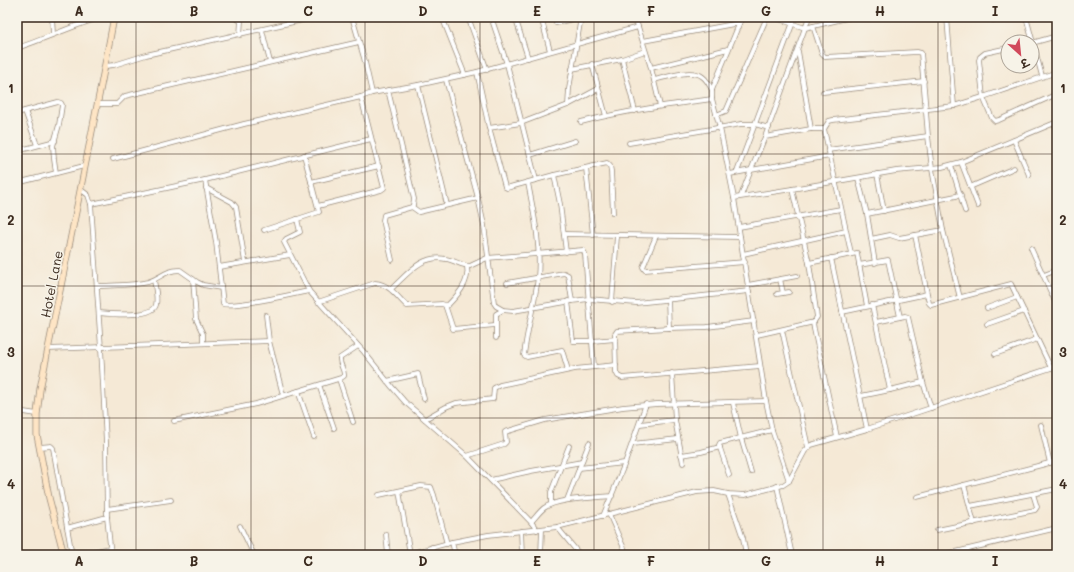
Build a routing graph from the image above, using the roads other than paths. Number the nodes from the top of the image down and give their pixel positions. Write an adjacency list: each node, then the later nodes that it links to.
1 (52, 17): 32 (street)
2 (101, 17): 32 (street)
3 (114, 17): 51 (street, Hotel Lane)
4 (234, 17): 34 (street)
5 (316, 17): 31 (street)
6 (352, 17): 38 (street)
7 (442, 17): 58 (street)
8 (468, 17): 55 (street)
9 (491, 17): 49 (street)
10 (516, 17): 46 (street)
11 (541, 17): 44 (street)
12 (581, 17): 23 (street); 39 (street)
13 (636, 17): 29 (street)
14 (742, 17): 25 (street)
15 (767, 17): 81 (street)
16 (773, 17): 27 (street)
17 (795, 17): 27 (street)
18 (809, 17): 30 (street)
19 (851, 17): 28 (street)
20 (947, 17): 76 (street)
21 (1006, 17): 24 (street)
22 (1026, 17): 33 (street)
23 (568, 18): 26 (street)
24 (994, 20)
25 (740, 22): 36 (street); 41 (street)
26 (556, 23)
27 (792, 24): 30 (street); 86 (street)
28 (813, 26): 30 (street); 62 (street)
29 (638, 27): 36 (street); 39 (street)
30 (804, 28): 42 (street)
31 (262, 30): 34 (street); 48 (street)
32 (53, 34): 40 (street)
33 (1030, 34)
34 (240, 35): 51 (street)
35 (1057, 36): 37 (street)
36 (643, 41): 45 (street)
37 (1040, 41)
38 (360, 42): 48 (street); 68 (street)
39 (577, 44): 44 (street); 53 (street)
40 (17, 48)
41 (728, 49): 52 (street); 66 (street)
42 (798, 50): 89 (street); 91 (street)
43 (1000, 50): 71 (street)
44 (550, 51): 46 (street)
45 (645, 51): 47 (street); 52 (street)
46 (528, 58): 49 (street)
47 (622, 59): 50 (street); 79 (street)
48 (270, 62): 73 (street)
49 (507, 64): 55 (street); 85 (street)
50 (592, 64): 53 (street); 64 (street)
51 (108, 66): 73 (street, Hotel Lane)
52 (651, 68): 61 (street)
53 (572, 69): 74 (street)
54 (1040, 69): 59 (street)
55 (487, 70): 56 (street)
56 (477, 72): 58 (street); 87 (street)
57 (1057, 72): 59 (street)
58 (465, 75): 60 (street)
59 (1042, 76): 71 (street)
60 (446, 80): 63 (street); 133 (street)
61 (654, 80): 66 (street); 75 (street)
62 (924, 81): 67 (street); 77 (street)
63 (418, 85): 65 (street); 137 (street)
64 (598, 89): 74 (street); 82 (street)
65 (388, 90): 68 (street); 140 (street)
66 (712, 90): 72 (street)
67 (823, 92)
68 (372, 93): 70 (street)
69 (1057, 94): 71 (street)
70 (361, 97): 94 (street); 105 (street)
71 (984, 97): 76 (street)
72 (712, 99): 75 (street); 81 (street)
73 (98, 104): 108 (street, Hotel Lane)
74 (568, 105): 85 (street)
75 (660, 106): 79 (street)
76 (954, 106): 77 (street)
77 (925, 109): 90 (street); 92 (street)
78 (25, 111): 80 (street); 96 (street); 99 (street)
79 (635, 111): 82 (street)
80 (17, 113)
81 (716, 115): 88 (street)
82 (606, 116): 83 (street)
83 (581, 122)
84 (1057, 122): 95 (street)
85 (521, 123): 87 (street); 103 (street)
86 (755, 124): 88 (street); 89 (street); 114 (street)
87 (490, 128): 125 (street)
88 (720, 128): 98 (street); 116 (street)
89 (769, 128): 93 (street)
90 (824, 128): 91 (street); 100 (street)
91 (811, 129): 93 (street)
92 (928, 136): 100 (street); 112 (street)
93 (766, 138): 113 (street)
94 (371, 139): 102 (street); 109 (street)
95 (1014, 140): 106 (street); 119 (street)
96 (55, 141): 99 (street); 115 (street)
97 (575, 141): 103 (street)
98 (629, 143)
99 (37, 145): 101 (street)
100 (828, 150): 104 (street)
101 (17, 151)
102 (304, 155): 121 (street); 124 (street)
103 (530, 155): 122 (street)
104 (830, 156): 113 (street); 123 (street)
105 (113, 159)
106 (961, 162): 107 (street); 127 (street)
107 (951, 165): 112 (street); 131 (street)
108 (84, 166): 115 (street); 130 (street, Hotel Lane)
109 (379, 166): 124 (street); 138 (street)
110 (586, 168): 118 (street); 144 (street); 153 (street)
111 (1014, 168): 127 (street)
112 (932, 169): 117 (street); 135 (street)
113 (751, 170): 114 (street); 132 (street)
114 (737, 172): 116 (street)
115 (56, 173): 126 (street)
116 (730, 174): 134 (street)
117 (877, 174): 120 (street); 142 (street)
118 (554, 175): 122 (street); 152 (street)
119 (1029, 175)
120 (858, 178): 123 (street); 145 (street)
121 (205, 180): 128 (street); 136 (street)
122 (536, 180): 125 (street)
123 (835, 181): 129 (street); 141 (street)
124 (311, 182): 138 (street)
125 (528, 182): 163 (street)
126 (17, 183)
127 (970, 187): 139 (street)
128 (206, 188): 169 (street); 175 (street)
129 (792, 189): 132 (street); 146 (street)
130 (83, 191): 136 (street); 229 (street, Hotel Lane)
131 (961, 195): 135 (street); 143 (street)
132 (741, 196): 134 (street)
133 (478, 198): 137 (street); 166 (street)
134 (734, 198): 148 (street)
135 (938, 200): 142 (street); 150 (street)
136 (91, 204): 185 (street)
137 (447, 205): 140 (street)
138 (318, 206): 147 (street)
139 (978, 206)
140 (412, 207): 168 (street)
141 (841, 209): 146 (street); 151 (street)
142 (884, 211): 145 (street)
143 (965, 211)
144 (613, 213)
145 (867, 214): 158 (street)
146 (798, 216): 148 (street); 159 (street)
147 (298, 219): 149 (street); 165 (street)
148 (739, 227): 157 (street)
149 (264, 230)
150 (943, 230): 154 (street); 195 (street)
151 (846, 231): 159 (street); 162 (street)
152 (564, 234): 153 (street); 161 (street)
153 (594, 235): 155 (street)
154 (915, 235): 158 (street); 193 (street)
155 (616, 236): 156 (street); 201 (street)
156 (656, 236): 157 (street); 170 (street)
157 (740, 237): 164 (street)
158 (871, 238): 172 (street)
159 (804, 241): 164 (street); 171 (street)
160 (1031, 248): 177 (street)
161 (566, 252): 163 (street); 196 (street)
162 (851, 253): 167 (street); 173 (street)
163 (539, 254): 166 (street); 179 (street)
164 (743, 254): 170 (street)
165 (290, 255): 169 (street); 188 (street)
166 (487, 258): 174 (street); 207 (street)
167 (831, 258): 171 (street); 208 (street)
168 (392, 260)
169 (245, 262): 175 (street)
170 (745, 262): 184 (street)
171 (809, 263): 214 (street)
172 (875, 263): 173 (street); 198 (street)
173 (859, 265): 202 (street)
174 (467, 266): 187 (street); 204 (street)
175 (219, 267): 186 (street)
176 (1057, 270): 177 (street)
177 (1044, 275): 203 (street)
178 (797, 276): 181 (street)
179 (538, 277): 183 (street); 199 (street); 205 (street)
180 (193, 279): 182 (street); 186 (street); 226 (street)
181 (780, 279): 184 (street); 191 (street)
182 (154, 280): 185 (street); 210 (street)
183 (507, 283)
184 (748, 285): 189 (street)
185 (97, 286): 210 (street)
186 (221, 288): 188 (street)
187 (391, 289): 200 (street); 204 (street)
188 (309, 291): 200 (street)
189 (749, 291): 197 (street); 213 (street)
190 (789, 292): 191 (street)
191 (783, 293): 192 (street)
192 (777, 294)
193 (928, 294): 195 (street); 198 (street)
194 (1017, 297): 195 (street); 206 (street); 209 (street)
195 (960, 298)
196 (589, 299): 199 (street); 201 (street); 225 (street)
197 (668, 299): 201 (street); 218 (street)
198 (896, 300): 202 (street); 212 (street)
199 (570, 301): 205 (street); 225 (street)
200 (318, 302): 227 (street)
201 (612, 302)
202 (869, 306): 208 (street); 215 (street)
203 (1057, 306)
204 (446, 307): 217 (street)
205 (533, 308): 207 (street); 236 (street)
206 (987, 308)
207 (503, 310): 217 (street)
208 (842, 312): 245 (street)
209 (1024, 312): 216 (street); 223 (street)
210 (99, 313): 228 (street)
211 (266, 315): 224 (street)
212 (900, 317): 215 (street); 240 (street)
213 (754, 320): 218 (street); 220 (street)
214 (814, 322): 219 (street); 264 (street)
215 (876, 322): 242 (street)
216 (987, 324)
217 (495, 325): 221 (street)
218 (669, 328): 222 (street)
219 (782, 330): 220 (street); 272 (street)
220 (757, 335): 232 (street)
221 (496, 338)
222 (616, 339): 225 (street); 231 (street)
223 (1037, 339): 230 (street); 235 (street)
224 (269, 341): 226 (street); 244 (street)
225 (592, 341): 234 (street)
226 (203, 343): 228 (street)
227 (358, 346): 238 (street); 239 (street)
228 (101, 348): 229 (street); 299 (street)
229 (52, 350): 253 (street, Hotel Lane)
230 (995, 354)
231 (616, 365): 234 (street); 237 (street)
232 (760, 366): 237 (street); 247 (street)
233 (1057, 366): 235 (street)
234 (594, 367): 236 (street)
235 (1052, 368): 251 (street)
236 (568, 370): 254 (street)
237 (672, 373): 250 (street)
238 (339, 379): 241 (street); 257 (street)
239 (387, 381): 246 (street); 254 (street)
240 (923, 382): 242 (street); 251 (street)
241 (318, 384): 243 (street); 260 (street)
242 (890, 390): 245 (street)
243 (298, 391): 244 (street); 263 (street)
244 (283, 395): 256 (street)
245 (861, 396): 261 (street)
246 (424, 399)
247 (766, 401): 248 (street); 262 (street)
248 (733, 403): 250 (street); 265 (street)
249 (646, 404): 250 (street); 258 (street); 274 (street)
250 (674, 404): 255 (street)
251 (931, 408): 261 (street)
252 (17, 411): 253 (street)
253 (37, 414): 269 (street, Hotel Lane)
254 (425, 419): 274 (street)
255 (675, 420): 258 (street); 266 (street)
256 (174, 421)
257 (354, 422)
258 (640, 424): 268 (street)
259 (1041, 425): 279 (street)
260 (334, 428)
261 (867, 429): 264 (street)
262 (772, 430): 265 (street); 285 (street)
263 (314, 437)
264 (837, 437): 272 (street)
265 (741, 438): 271 (street); 282 (street)
266 (678, 439): 268 (street); 273 (street)
267 (589, 443): 276 (street)
268 (632, 444): 277 (street)
269 (44, 446): 307 (street); 319 (street, Hotel Lane)
270 (569, 446): 280 (street)
271 (720, 447): 273 (street); 283 (street)
272 (808, 447): 285 (street)
273 (681, 455): 278 (street)
274 (467, 456): 284 (street)
275 (1057, 461): 279 (street)
276 (582, 462): 280 (street); 281 (street)
277 (626, 463): 281 (street); 293 (street)
278 (683, 463)
279 (1050, 463): 286 (street)
280 (562, 465): 284 (street); 297 (street)
281 (579, 468): 296 (street)
282 (751, 472)
283 (728, 475)
284 (491, 480): 303 (street)
285 (789, 481): 287 (street)
286 (964, 485): 294 (street); 298 (street)
287 (777, 486): 290 (street); 332 (street)
288 (1057, 489): 291 (street)
289 (399, 491): 292 (street); 314 (street); 318 (street)
290 (728, 494): 300 (street); 331 (street)
291 (1033, 494): 298 (street); 304 (street)
292 (379, 495)
293 (612, 496): 296 (street); 301 (street)
294 (917, 496)
295 (171, 500): 299 (street)
296 (567, 500): 297 (street)
297 (552, 504): 303 (street)
298 (970, 506): 304 (street)
299 (107, 509): 302 (street)
300 (609, 514): 301 (street); 330 (street)
301 (603, 516): 306 (street)
302 (107, 517): 307 (street); 316 (street)
303 (531, 522): 309 (street)
304 (974, 522): 310 (street)
305 (240, 526): 323 (street)
306 (557, 527): 309 (street); 329 (street)
307 (67, 528): 320 (street)
308 (1057, 528): 317 (street)
309 (540, 530): 311 (street); 328 (street)
310 (937, 530)
311 (521, 531): 313 (street); 327 (street)
312 (386, 534): 324 (street)
313 (452, 542): 314 (street); 326 (street)
314 (447, 544): 315 (street)
315 (432, 547): 318 (street); 325 (street)
316 (110, 548): 321 (street); 322 (street)
317 (968, 549): 333 (street); 334 (street)
318 (408, 554)
319 (64, 555)
320 (72, 555)
321 (80, 555)
322 (111, 555)
323 (254, 555)
324 (388, 555)
325 (433, 555)
326 (455, 555)
327 (522, 555)
328 (541, 555)
329 (580, 555)
330 (627, 555)
331 (746, 555)
332 (792, 555)
333 (943, 555)
334 (970, 555)

